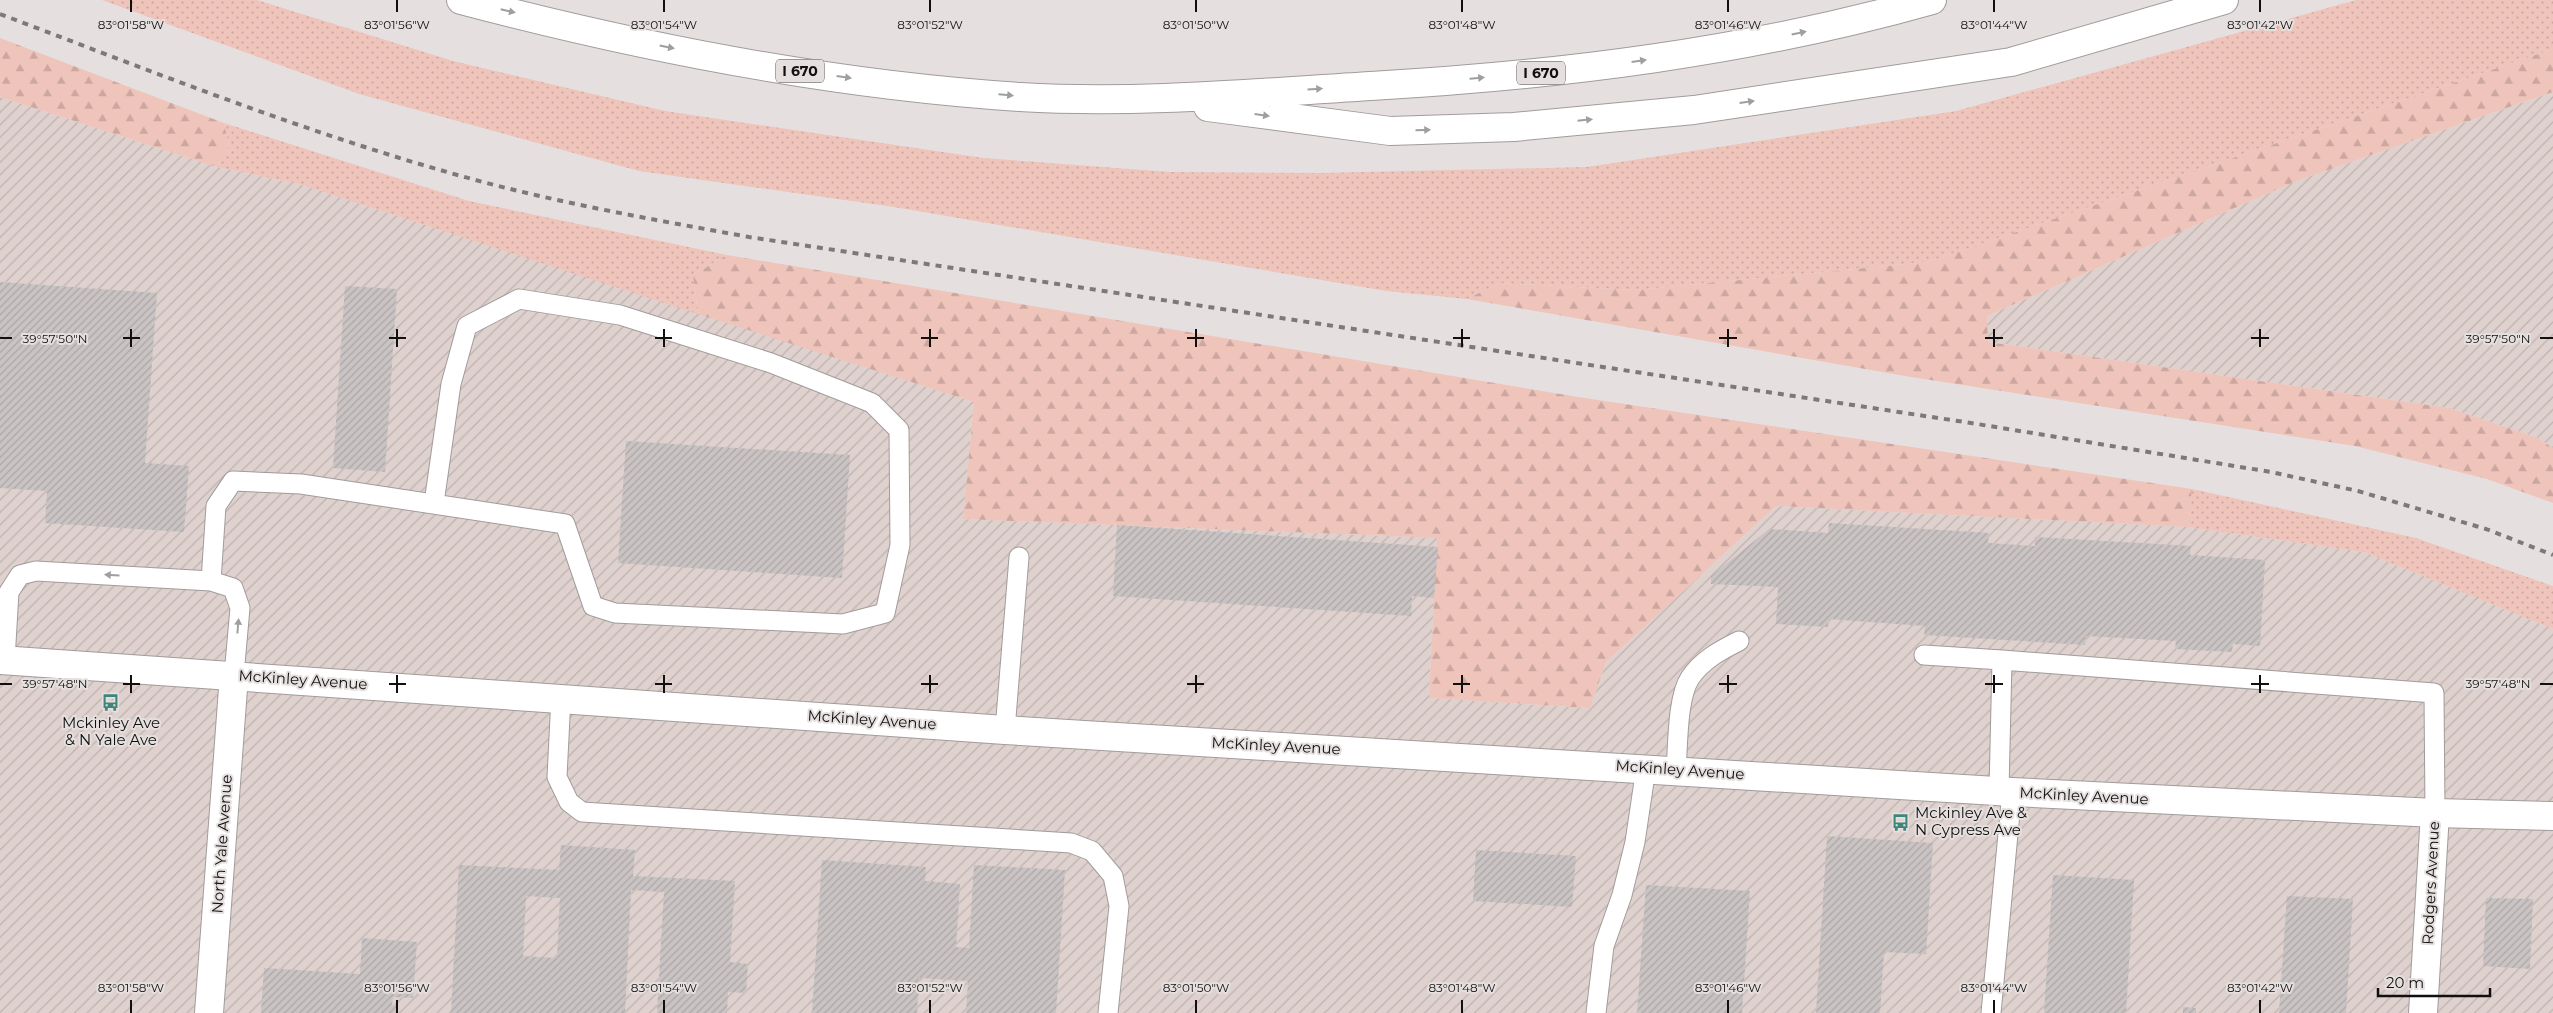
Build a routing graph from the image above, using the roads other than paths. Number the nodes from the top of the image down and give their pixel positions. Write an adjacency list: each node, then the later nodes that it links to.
1 (461, 0): 4 (main road, I 670, one-way to 4)
2 (1932, 0): 4 (main road, I 670, one-way to 2)
3 (2224, 0): 4 (main road, one-way to 3)
4 (1144, 99)
5 (434, 503): 5 (lane); 7 (lane)
6 (1019, 557): 14 (lane)
7 (211, 581): 10 (lane, one-way to 10); 12 (lane, one-way to 7)
8 (1740, 641): 16 (lane)
9 (1924, 655): 11 (lane)
10 (2, 660): 12 (main road, McKinley Avenue)
11 (2002, 660): 17 (lane); 18 (lane)
12 (234, 675): 13 (main road, McKinley Avenue); 20 (main road, North Yale Avenue)
13 (561, 697): 14 (main road, McKinley Avenue); 21 (lane)
14 (1005, 730): 15 (main road, McKinley Avenue)
15 (1646, 768): 16 (main road, McKinley Avenue); 22 (lane)
16 (1676, 770): 17 (main road, McKinley Avenue)
17 (2005, 792): 18 (main road, McKinley Avenue); 23 (lane)
18 (2435, 813): 19 (main road, McKinley Avenue); 24 (main road, Rodgers Avenue)
19 (2553, 816)
20 (209, 1013)
21 (1108, 1013)
22 (1596, 1013)
23 (1991, 1013)
24 (2423, 1013)

